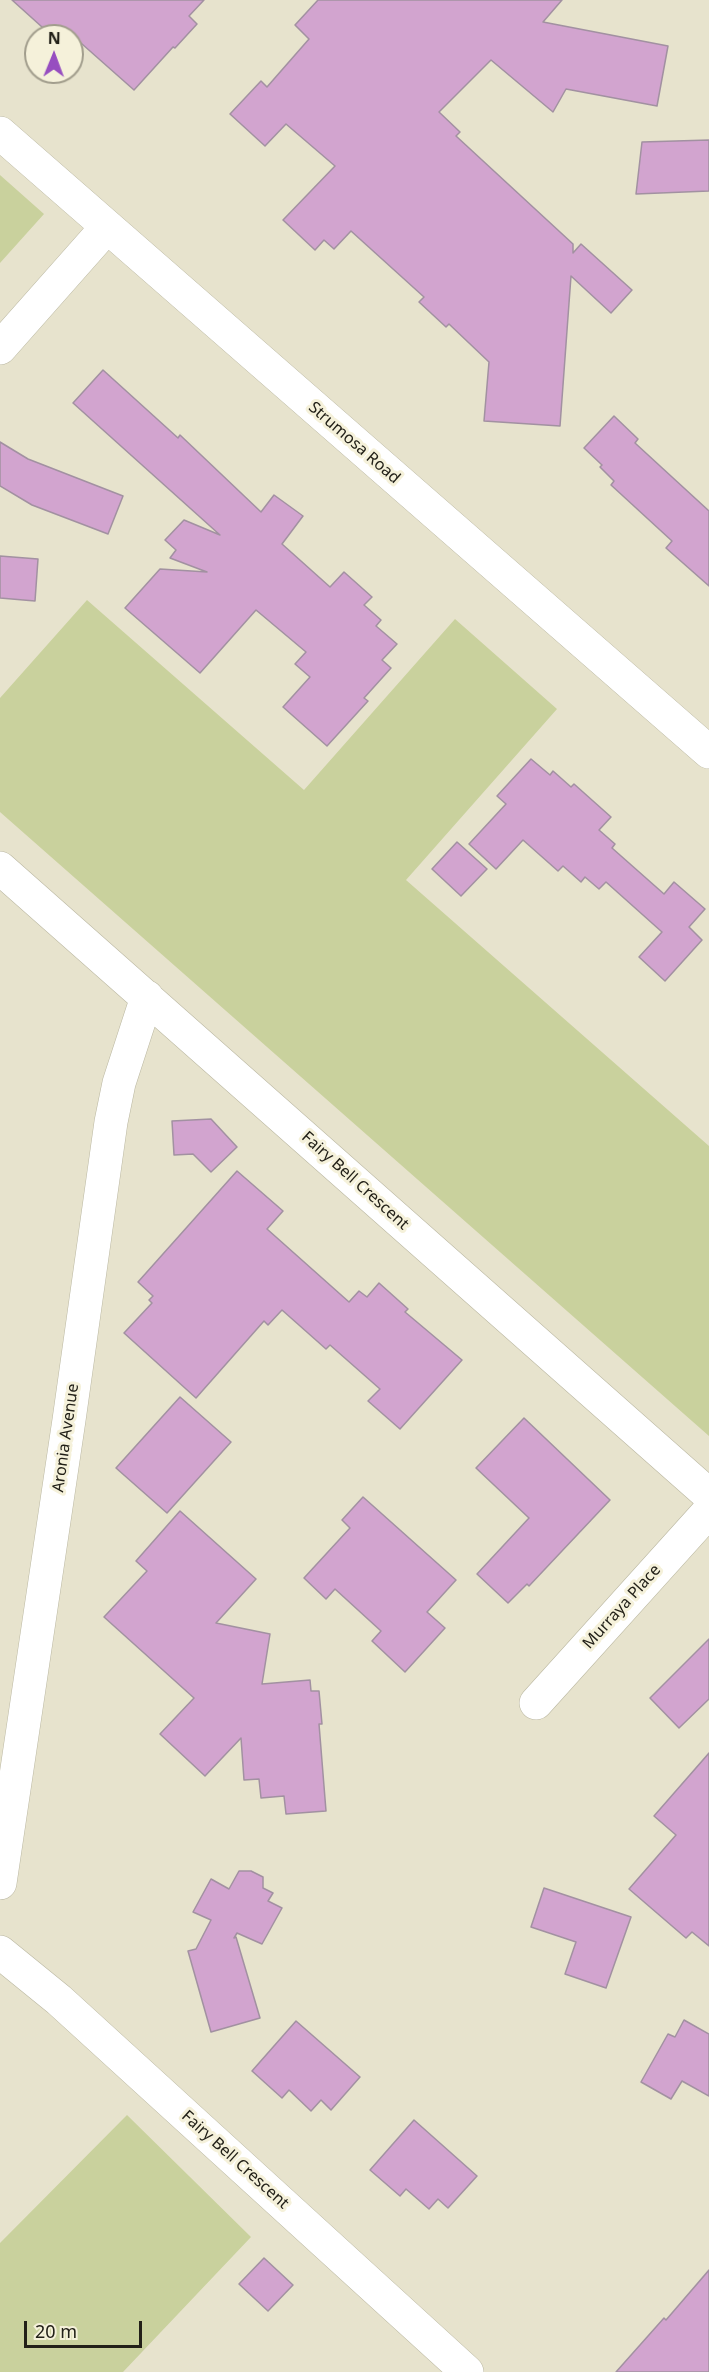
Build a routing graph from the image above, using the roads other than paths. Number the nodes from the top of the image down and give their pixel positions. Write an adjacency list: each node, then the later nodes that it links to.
1 (0, 133): 2 (street, Strumosa Road)
2 (107, 227): 3 (street); 4 (street, Strumosa Road)
3 (0, 348)
4 (709, 752)
5 (0, 868): 6 (street, Fairy Bell Crescent)
6 (147, 997): 7 (street, Fairy Bell Crescent); 10 (street, Aronia Avenue)
7 (709, 1495)
8 (709, 1511): 9 (street, Murraya Place)
9 (536, 1703)
10 (0, 1883)
11 (0, 1952): 12 (street, Fairy Bell Crescent)
12 (467, 2372)

